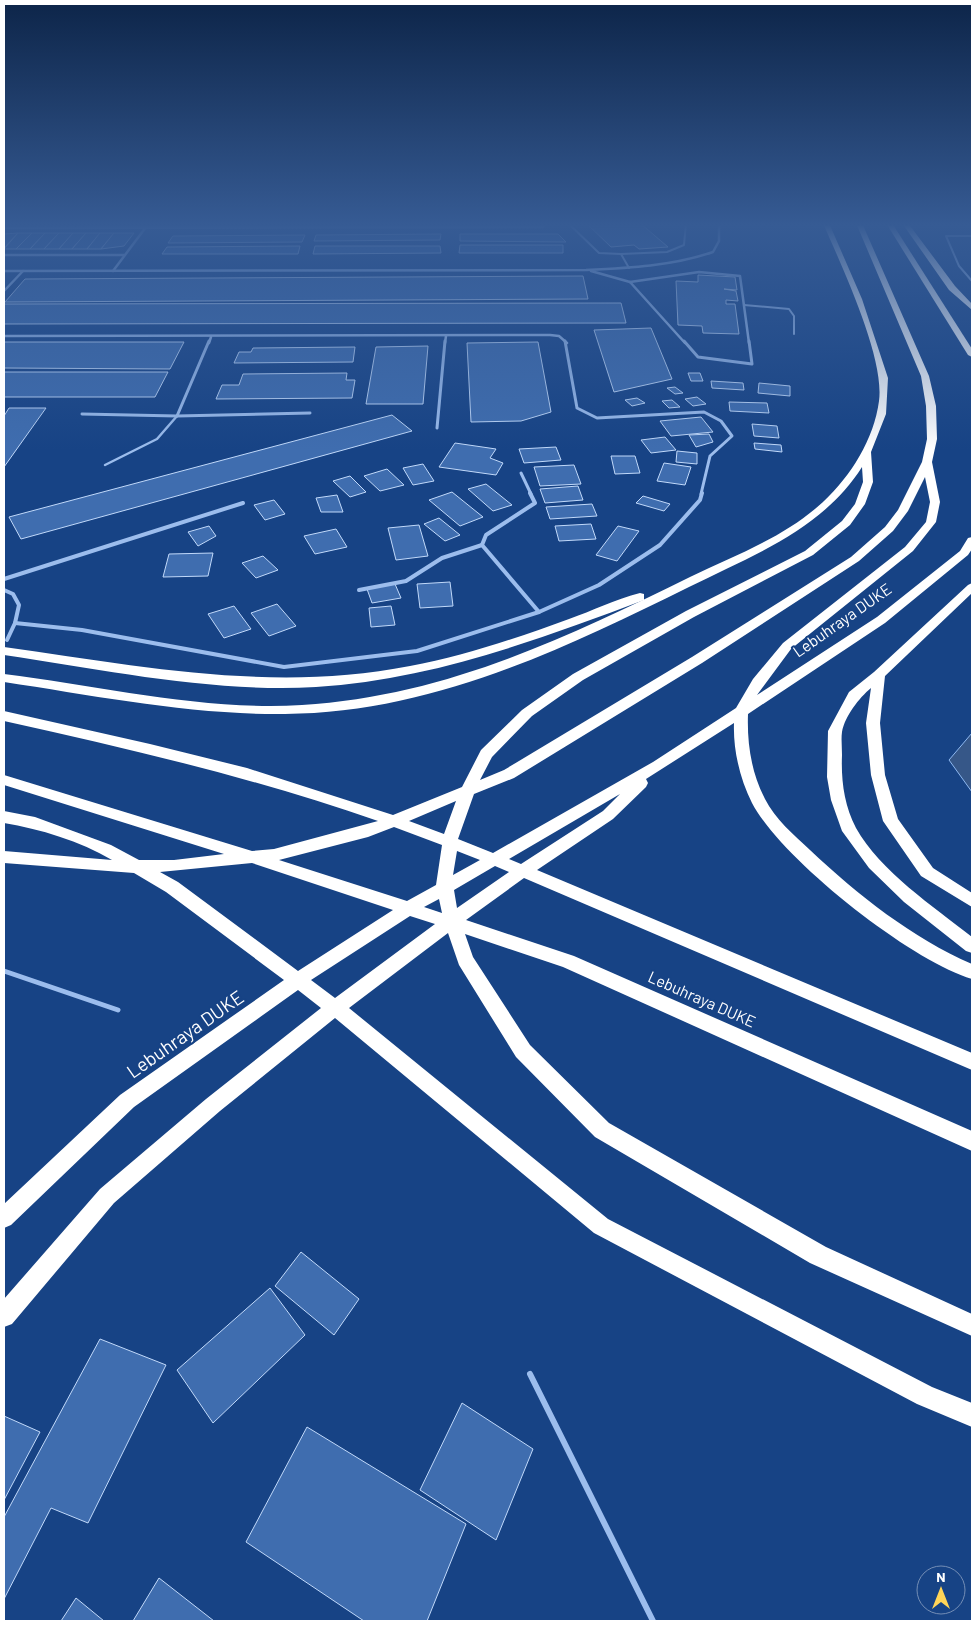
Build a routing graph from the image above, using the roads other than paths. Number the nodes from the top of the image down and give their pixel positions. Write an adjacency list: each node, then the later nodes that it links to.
1 (645, 299): 6 (street)
2 (743, 299): 6 (street)
3 (857, 299): 16 (highway)
4 (892, 299): 17 (highway)
5 (937, 299): 11 (highway)
6 (744, 305): 7 (lane)
7 (794, 334)
8 (4, 336): 10 (street)
9 (446, 336): 10 (street); 15 (street); 28 (street)
10 (211, 337): 14 (street)
11 (972, 355)
12 (310, 413): 14 (street)
13 (82, 414): 14 (street)
14 (177, 416): 18 (lane)
15 (437, 428)
16 (866, 451): 23 (highway); 47 (highway)
17 (927, 462): 37 (highway); 41 (highway)
18 (105, 465)
19 (521, 473): 22 (street)
20 (243, 503): 24 (street)
21 (972, 540): 34 (highway, Lebuhraya DUKE)
22 (482, 545): 27 (street); 28 (street)
23 (711, 569): 30 (highway); 32 (highway)
24 (4, 579)
25 (972, 587): 31 (highway)
26 (4, 590): 29 (street)
27 (359, 590)
28 (539, 612): 29 (street)
29 (15, 623): 30 (street)
30 (5, 645)
31 (879, 676): 38 (highway); 39 (highway)
32 (4, 678)
33 (4, 716): 43 (highway)
34 (658, 766): 45 (highway, Lebuhraya DUKE); 46 (highway)
35 (4, 780): 44 (highway, Lebuhraya DUKE)
36 (4, 817): 49 (highway)
37 (4, 857)
38 (972, 901)
39 (972, 946)
40 (4, 970): 42 (lane)
41 (972, 972)
42 (118, 1010)
43 (972, 1062)
44 (972, 1141)
45 (4, 1218)
46 (4, 1316)
47 (972, 1324)
48 (530, 1374): 50 (lane)
49 (972, 1415)
50 (653, 1621)

